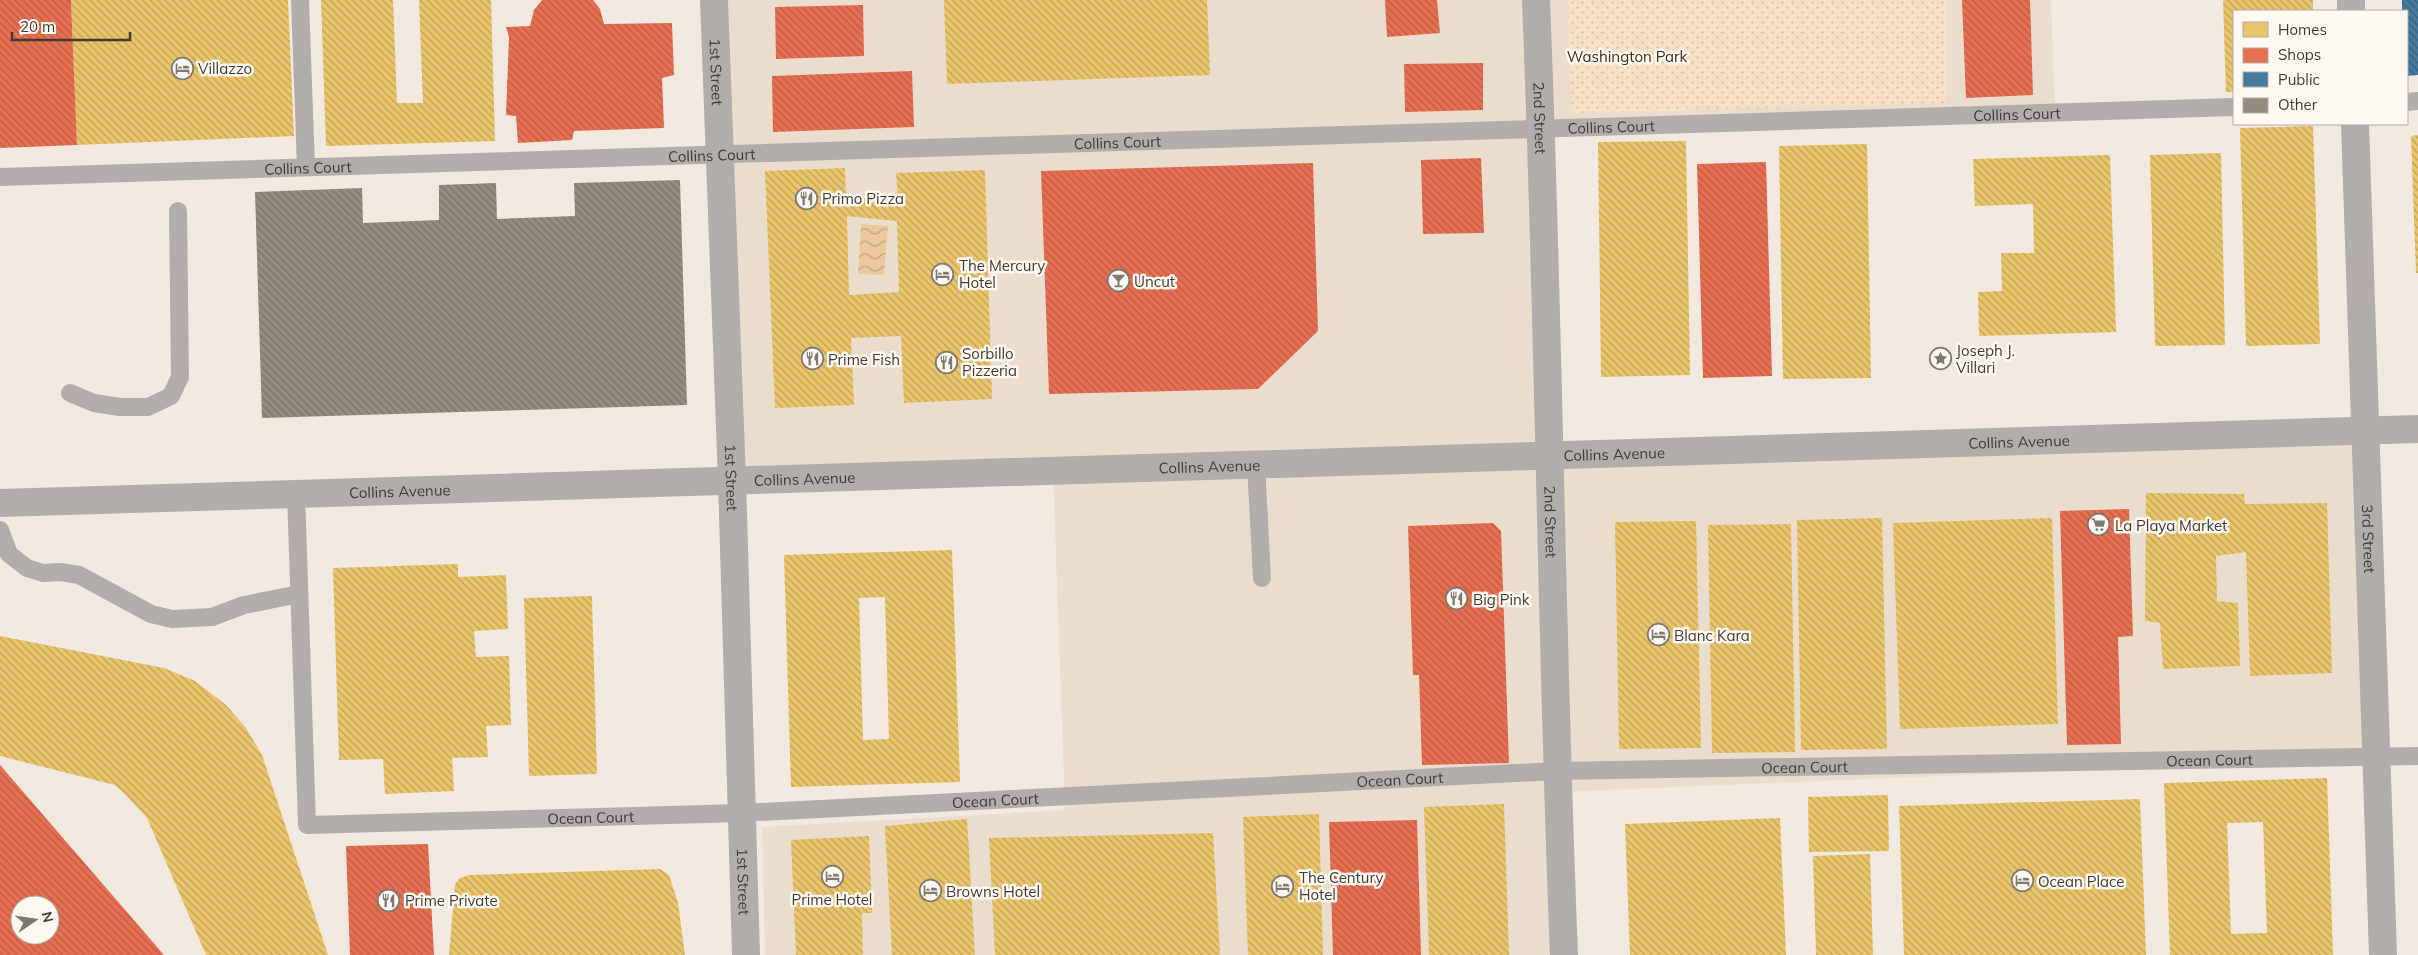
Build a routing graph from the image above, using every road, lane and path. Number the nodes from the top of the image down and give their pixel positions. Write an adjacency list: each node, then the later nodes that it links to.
1 (300, 0): 8 (lane)
2 (714, 0): 7 (street, 1st Street)
3 (1536, 0): 6 (street, 2nd Street)
4 (2233, 107): 6 (lane, Collins Court)
5 (2355, 125): 13 (street, 3rd Street)
6 (1541, 130): 7 (lane, Collins Court); 14 (street, 2nd Street)
7 (718, 155): 8 (lane, Collins Court); 16 (street, 1st Street)
8 (306, 167): 9 (lane, Collins Court)
9 (0, 177)
10 (178, 212): 11 (lane)
11 (70, 393)
12 (2418, 429): 13 (street, Collins Avenue)
13 (2366, 431): 14 (street, Collins Avenue); 23 (street, 3rd Street)
14 (1550, 455): 15 (street, Collins Avenue); 24 (street, 2nd Street)
15 (1256, 464): 16 (street, Collins Avenue); 20 (lane)
16 (732, 480): 17 (street, Collins Avenue); 25 (street, 1st Street)
17 (296, 493): 18 (street, Collins Avenue); 21 (lane)
18 (0, 503)
19 (0, 530): 21 (lane)
20 (1262, 578)
21 (299, 594): 25 (lane, Ocean Court)
22 (2418, 756): 23 (lane, Ocean Court)
23 (2377, 758): 24 (lane, Ocean Court); 28 (street, 3rd Street)
24 (1557, 771): 25 (lane, Ocean Court); 27 (street, 2nd Street)
25 (741, 813): 26 (street, 1st Street)
26 (746, 955)
27 (1564, 955)
28 (2382, 955)

